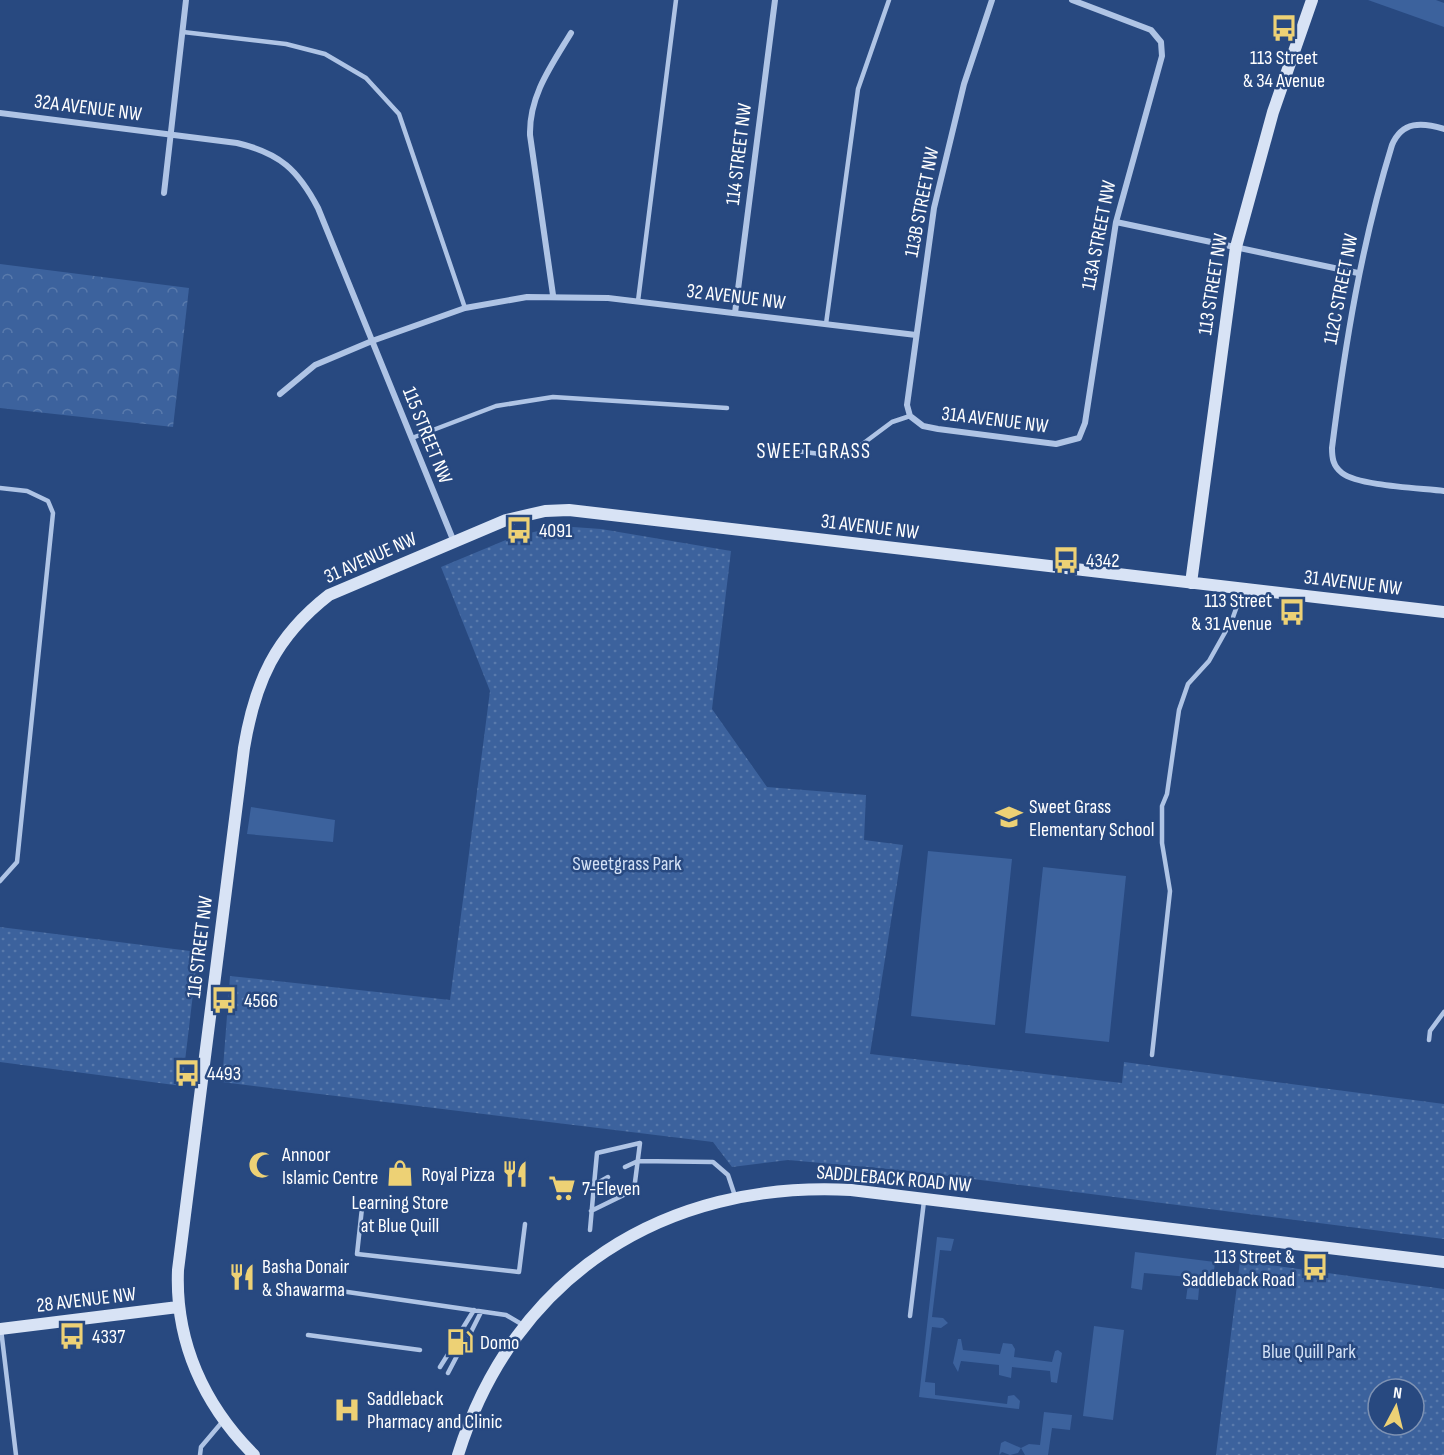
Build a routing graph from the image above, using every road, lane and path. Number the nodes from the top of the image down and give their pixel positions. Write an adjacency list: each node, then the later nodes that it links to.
1 (186, 0): 8 (street)
2 (676, 0): 19 (lane)
3 (775, 0): 21 (street, 114 STREET NW)
4 (889, 0): 22 (lane)
5 (992, 0): 23 (street, 113B STREET NW)
6 (1072, 0): 15 (street, 113A STREET NW)
7 (1312, 0): 16 (street, 113 STREET NW)
8 (183, 32): 12 (street); 20 (lane)
9 (571, 33): 18 (street)
10 (0, 113): 12 (street, 32A AVENUE NW)
11 (1444, 129): 17 (street, 112C STREET NW)
12 (171, 134): 13 (street); 14 (street, 32A AVENUE NW)
13 (164, 193)
14 (312, 197): 24 (street, 115 STREET NW)
15 (1116, 222): 16 (street); 29 (street, 113A STREET NW)
16 (1236, 247): 17 (street); 34 (street, 113 STREET NW)
17 (1358, 273): 32 (street, 112C STREET NW)
18 (553, 295): 19 (street, 32 AVENUE NW); 20 (street, 32 AVENUE NW)
19 (638, 301): 21 (street, 32 AVENUE NW)
20 (465, 308): 24 (street, 32 AVENUE NW)
21 (735, 313): 22 (street, 32 AVENUE NW)
22 (826, 324): 23 (street, 32 AVENUE NW)
23 (916, 335): 27 (street, 113B STREET NW)
24 (372, 341): 25 (street); 28 (street, 115 STREET NW)
25 (280, 394)
26 (726, 408): 28 (lane)
27 (910, 416): 29 (street, 31A AVENUE NW); 30 (lane)
28 (412, 438): 33 (street, 115 STREET NW)
29 (1079, 438)
30 (796, 451)
31 (0, 488): 38 (lane)
32 (1444, 491)
33 (454, 542): 34 (street, 31 AVENUE NW); 36 (street, 31 AVENUE NW)
34 (1191, 584): 35 (street, 31 AVENUE NW)
35 (1243, 589): 37 (street, 31 AVENUE NW); 41 (lane)
36 (311, 609): 54 (street, 116 STREET NW)
37 (1444, 612)
38 (0, 881)
39 (1444, 1012): 40 (lane)
40 (1429, 1040)
41 (1152, 1055)
42 (638, 1161): 43 (lane); 45 (lane); 46 (lane); 49 (lane)
43 (625, 1167)
44 (608, 1177): 45 (lane)
45 (594, 1185): 49 (lane)
46 (735, 1196): 47 (street, SADDLEBACK ROAD NW); 58 (street, SADDLEBACK ROAD NW)
47 (924, 1199): 52 (street, SADDLEBACK ROAD NW); 57 (lane)
48 (362, 1208): 50 (lane)
49 (591, 1211): 51 (lane)
50 (525, 1224)
51 (590, 1230)
52 (1444, 1262)
53 (312, 1287): 55 (lane)
54 (178, 1307): 59 (street, 28 AVENUE NW); 68 (street, 116 STREET NW)
55 (474, 1310): 56 (lane); 60 (lane)
56 (481, 1312): 58 (lane); 62 (lane)
57 (910, 1316)
58 (523, 1325): 72 (street, SADDLEBACK ROAD NW)
59 (1, 1329): 69 (lane)
60 (461, 1331)
61 (308, 1335): 64 (lane)
62 (469, 1336)
63 (452, 1348): 66 (lane)
64 (420, 1350)
65 (459, 1352): 67 (lane)
66 (440, 1367)
67 (448, 1373)
68 (223, 1421): 70 (lane); 71 (street, 116 STREET NW)
69 (16, 1455)
70 (200, 1455)
71 (254, 1455)
72 (458, 1455)

